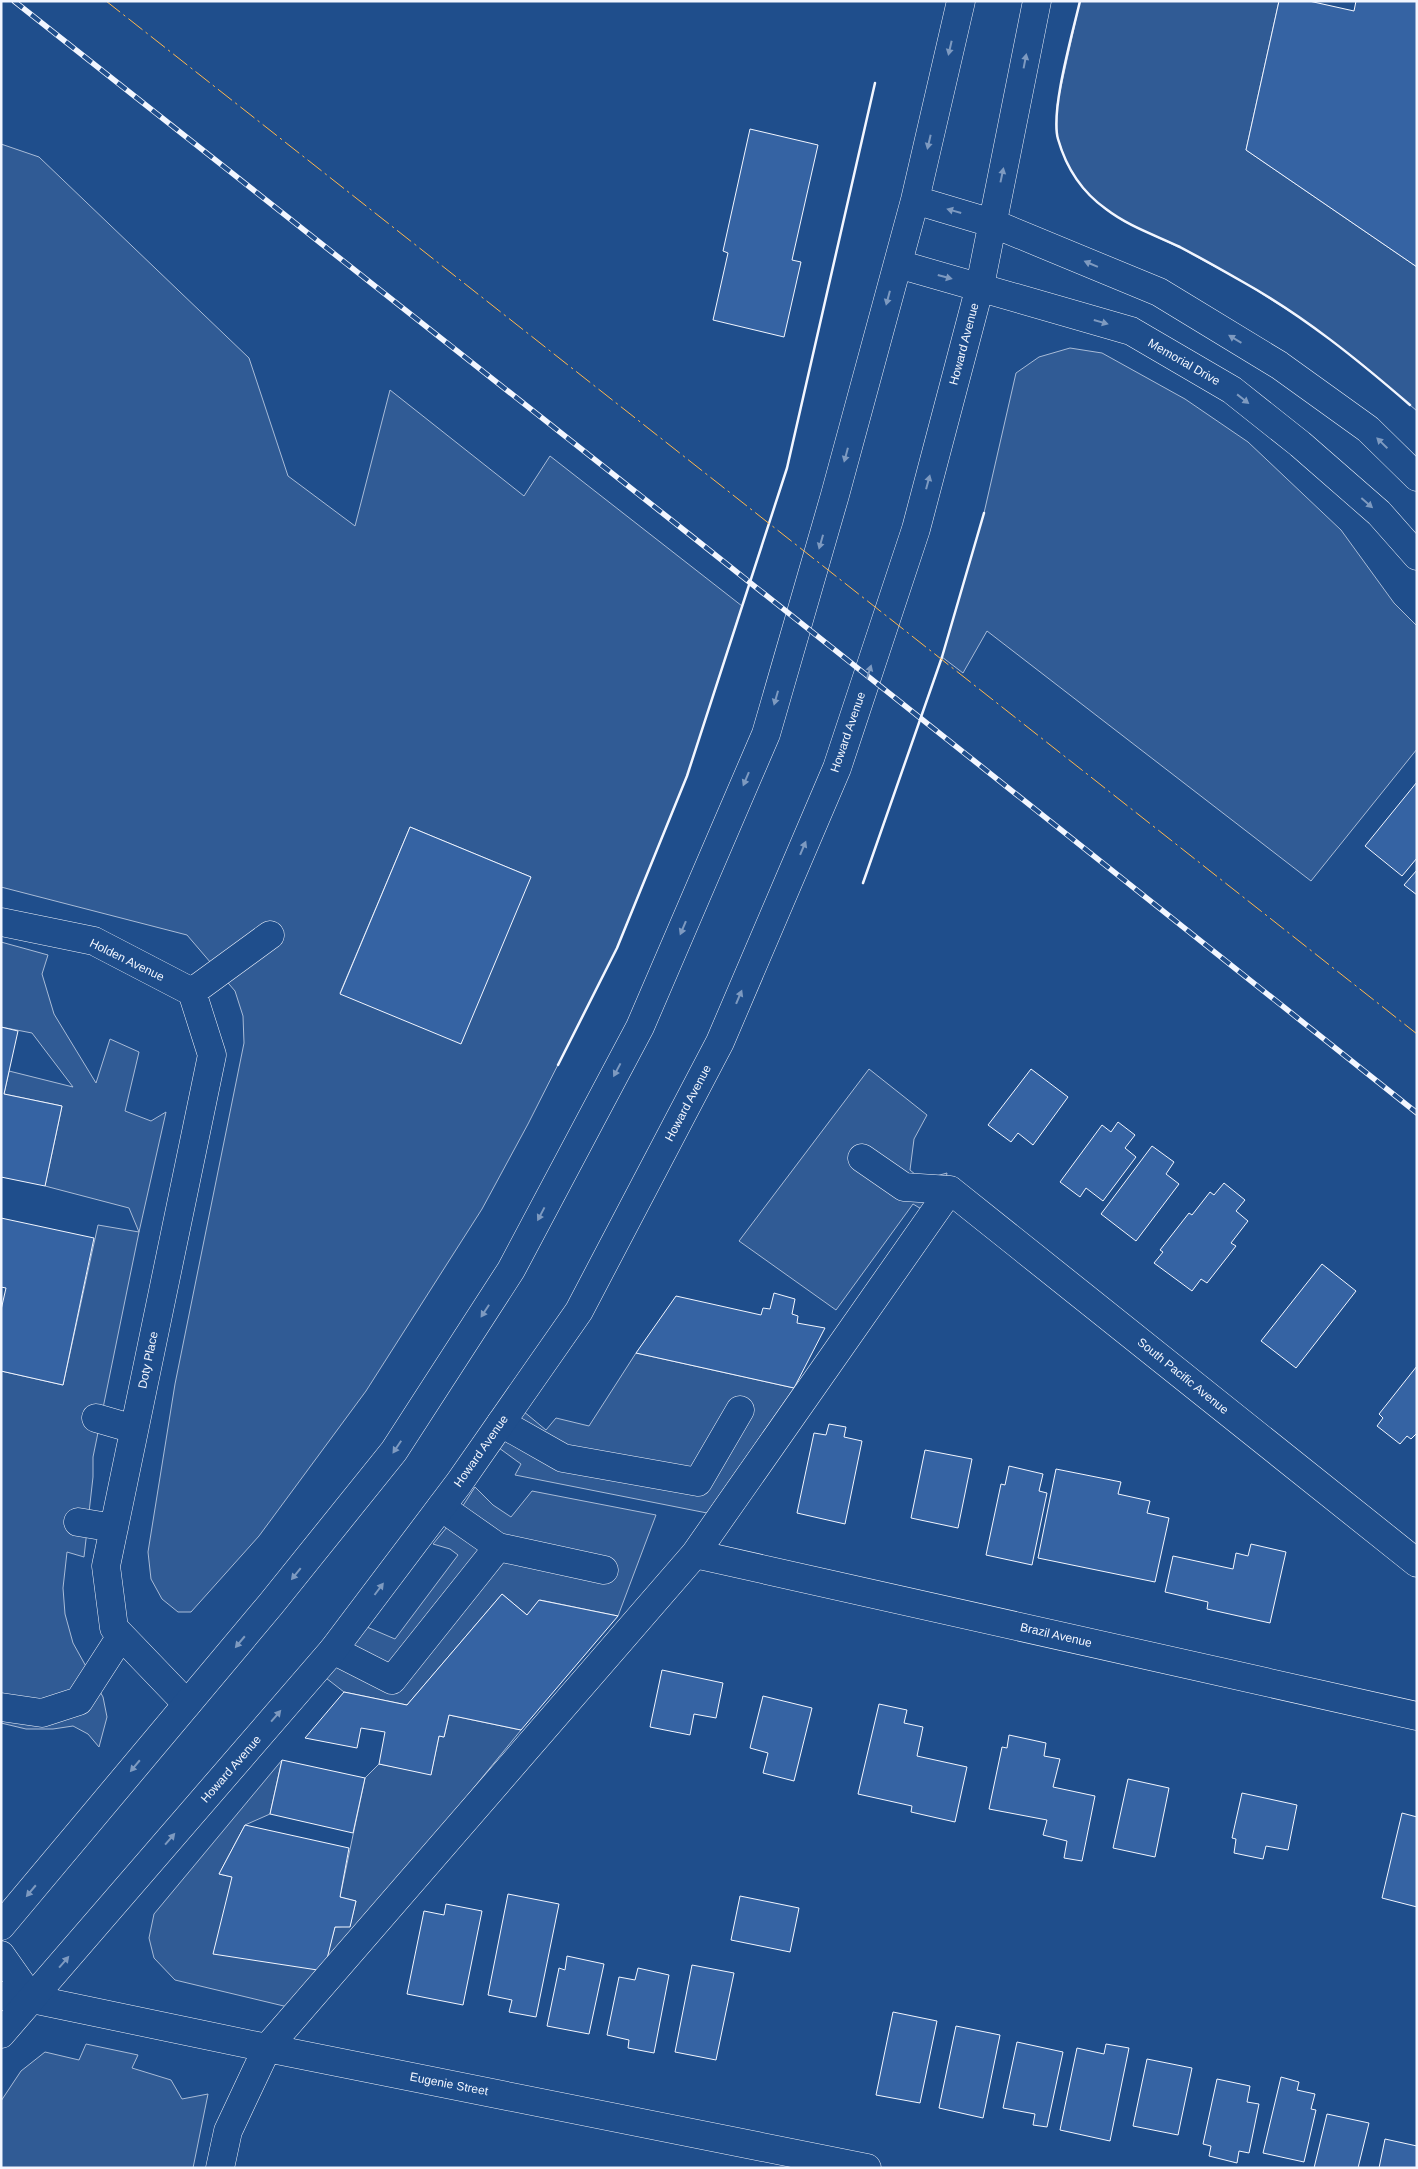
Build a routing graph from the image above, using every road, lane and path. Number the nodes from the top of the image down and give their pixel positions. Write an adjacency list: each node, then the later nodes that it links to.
1 (961, 1): 3 (main road, one-way to 3)
2 (1037, 1): 4 (main road, Howard Avenue, one-way to 2)
3 (915, 200): 4 (main road, one-way to 3); 5 (main road)
4 (992, 223): 6 (main road, Howard Avenue); 7 (main road, one-way to 4)
5 (898, 264): 6 (main road, Memorial Drive, one-way to 6); 27 (main road, one-way to 27)
6 (980, 286): 8 (main road, Memorial Drive, one-way to 8); 16 (main road, Howard Avenue, one-way to 6)
7 (1417, 477)
8 (1417, 556)
9 (1, 922): 11 (main road, Holden Avenue)
10 (270, 935): 11 (main road)
11 (192, 992): 17 (main road, Doty Place)
12 (862, 1158): 13 (main road)
13 (950, 1190): 22 (main road); 23 (main road, South Pacific Avenue)
14 (740, 1410): 16 (main road)
15 (96, 1418): 17 (main road)
16 (501, 1423): 18 (main road, Howard Avenue)
17 (134, 1429): 20 (main road, Doty Place)
18 (441, 1507): 21 (main road); 26 (main road, Howard Avenue, one-way to 18)
19 (78, 1522): 20 (main road)
20 (114, 1528): 25 (main road, Doty Place)
21 (498, 1547): 24 (main road); 26 (main road)
22 (695, 1554): 29 (main road, Brazil Avenue); 35 (main road)
23 (1417, 1563)
24 (604, 1570)
25 (121, 1636): 27 (main road, Doty Place); 28 (main road)
26 (333, 1650): 33 (main road, Howard Avenue, one-way to 26)
27 (187, 1704): 30 (main road, one-way to 30)
28 (1, 1707)
29 (1417, 1716)
30 (1, 1926)
31 (1, 1956): 33 (main road)
32 (1, 1996): 33 (main road, Eugenie Street)
33 (32, 1998): 34 (main road, Howard Avenue); 35 (main road, Eugenie Street)
34 (1, 2034)
35 (267, 2048): 36 (main road); 37 (main road, Eugenie Street)
36 (220, 2168)
37 (867, 2168)

